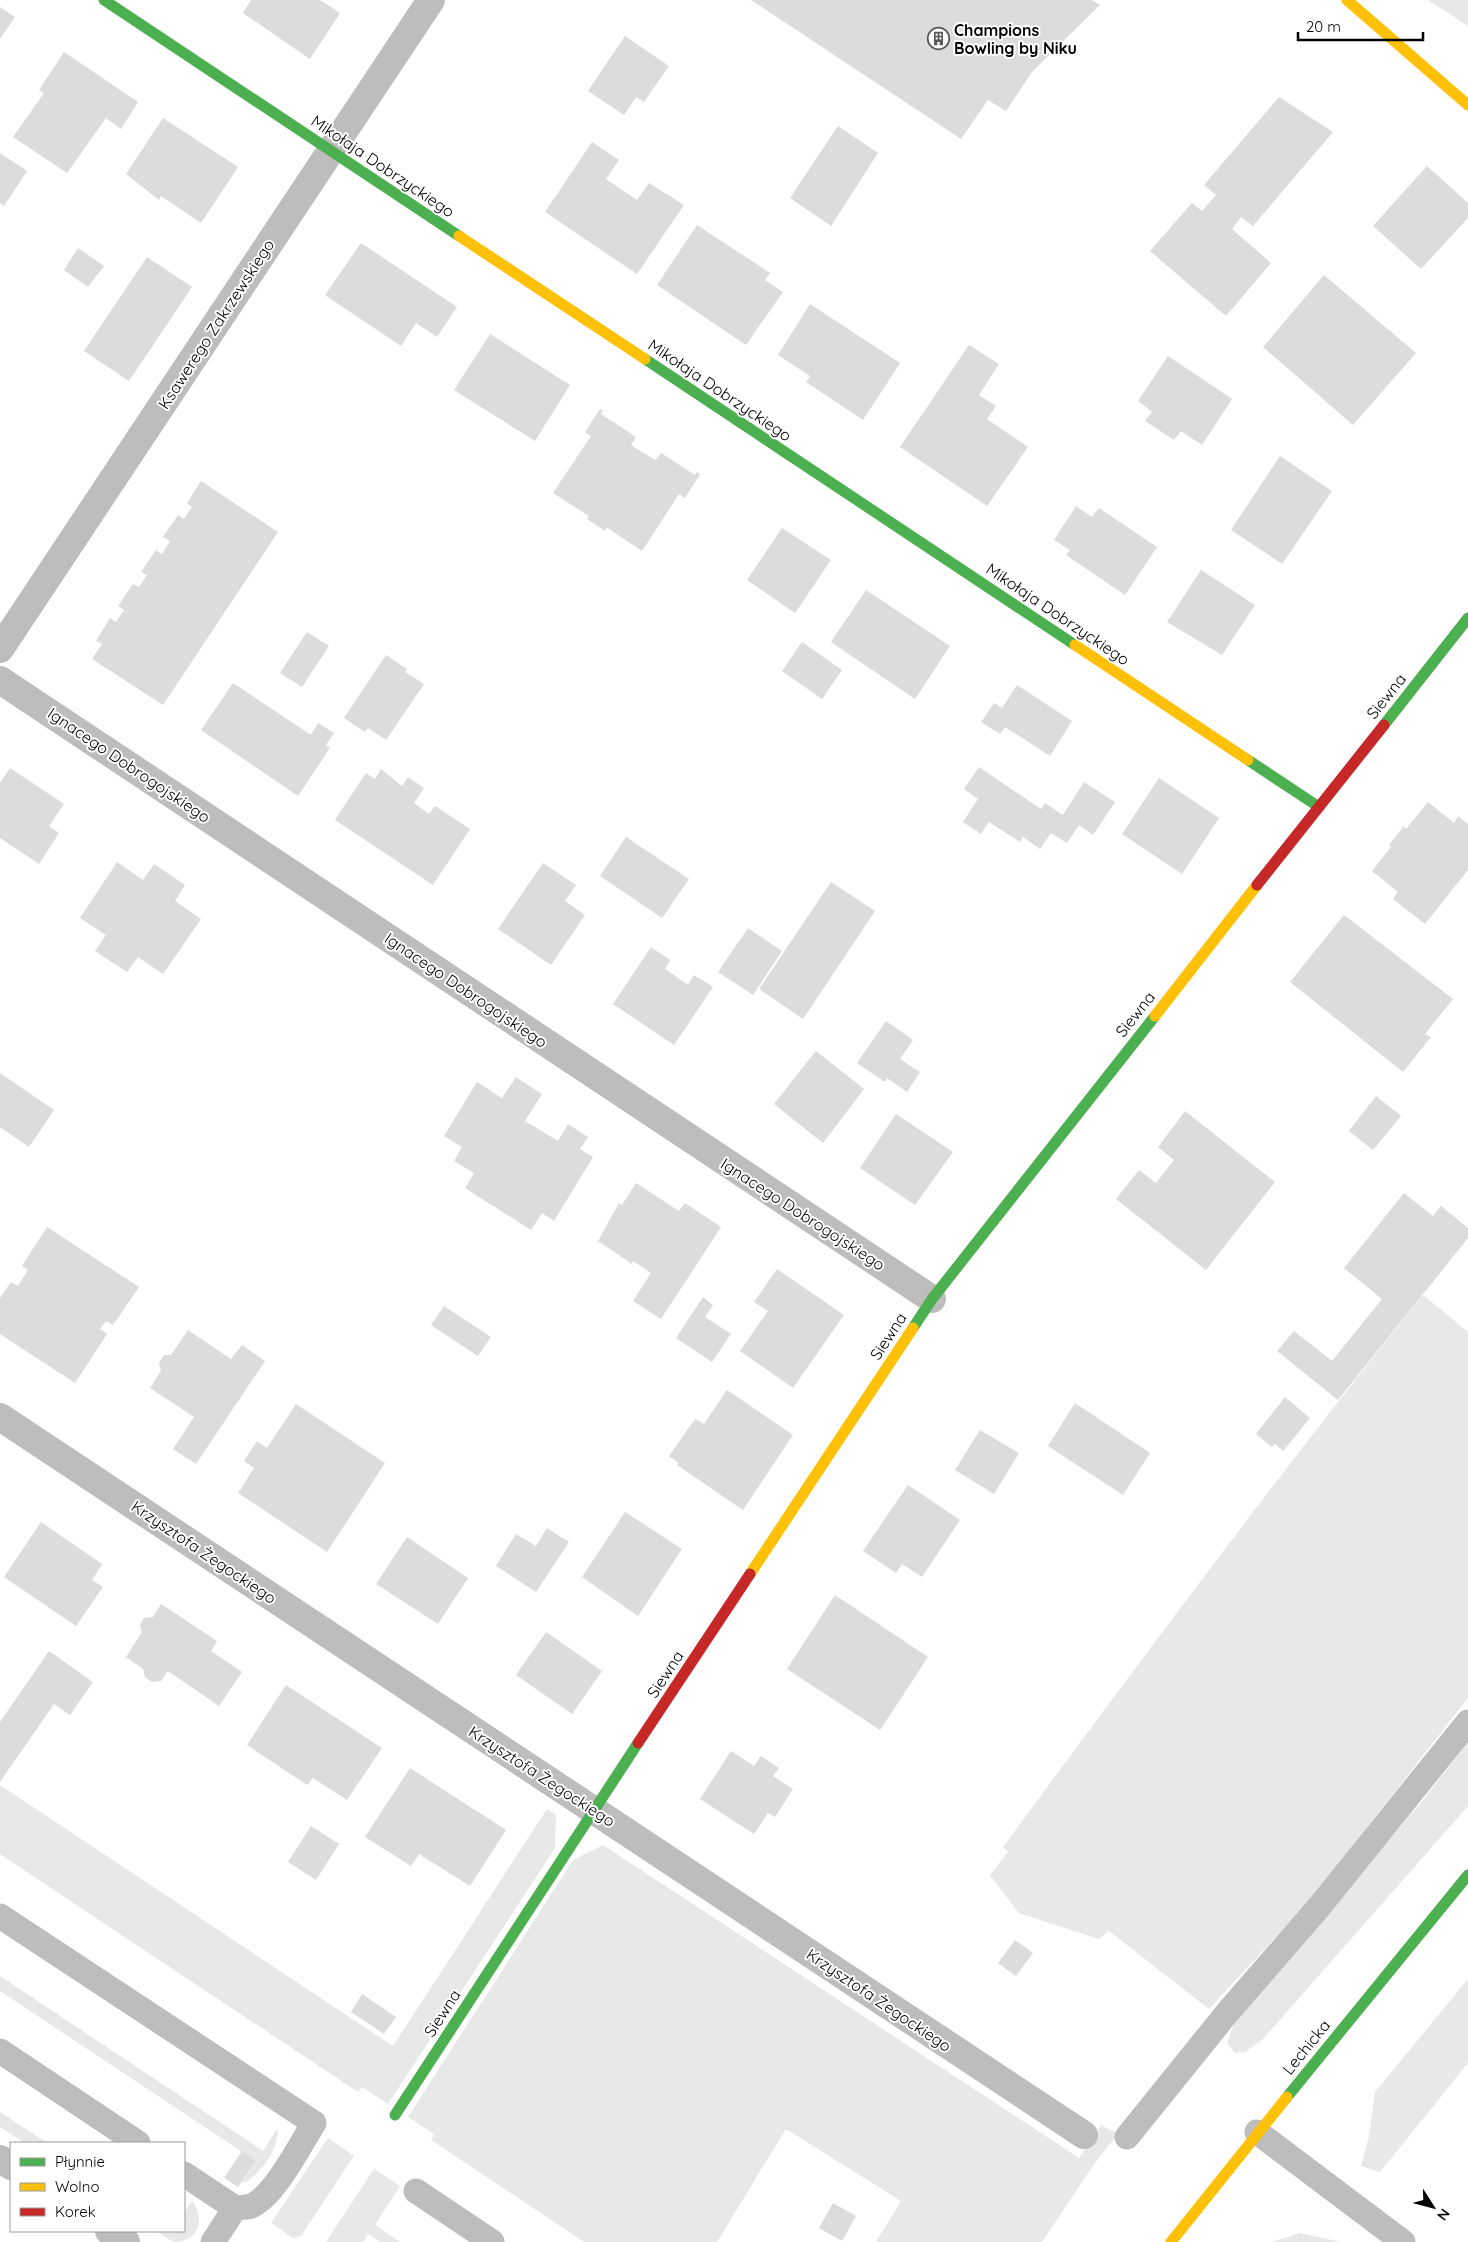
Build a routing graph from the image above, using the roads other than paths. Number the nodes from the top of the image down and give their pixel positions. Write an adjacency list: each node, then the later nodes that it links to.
1 (104, 0): 5 (street, Mikołaja Dobrzyckiego)
2 (431, 0): 5 (street, Ksawerego Zakrzewskiego)
3 (1347, 0): 4 (street)
4 (1468, 105)
5 (330, 150): 7 (street, Ksawerego Zakrzewskiego); 9 (street, Mikołaja Dobrzyckiego)
6 (1468, 618): 9 (street, Siewna)
7 (0, 649)
8 (0, 680): 10 (street, Ignacego Dobrogojskiego)
9 (1319, 807): 10 (street, Siewna)
10 (932, 1299): 13 (street, Siewna)
11 (0, 1417): 13 (street, Krzysztofa Żegockiego)
12 (1468, 1722): 20 (lane)
13 (594, 1811): 17 (street, Siewna); 19 (street, Krzysztofa Żegockiego)
14 (1468, 1875): 18 (street, Lechicka)
15 (0, 1916): 24 (lane)
16 (0, 2051): 21 (lane)
17 (395, 2115)
18 (1257, 2132): 29 (street, Lechicka); 30 (lane)
19 (1084, 2135)
20 (1127, 2137)
21 (136, 2142)
22 (185, 2175): 24 (lane)
23 (416, 2192): 28 (lane)
24 (235, 2208): 27 (lane)
25 (111, 2232): 26 (street)
26 (126, 2242)
27 (213, 2242)
28 (492, 2242)
29 (1171, 2242)
30 (1403, 2242)

